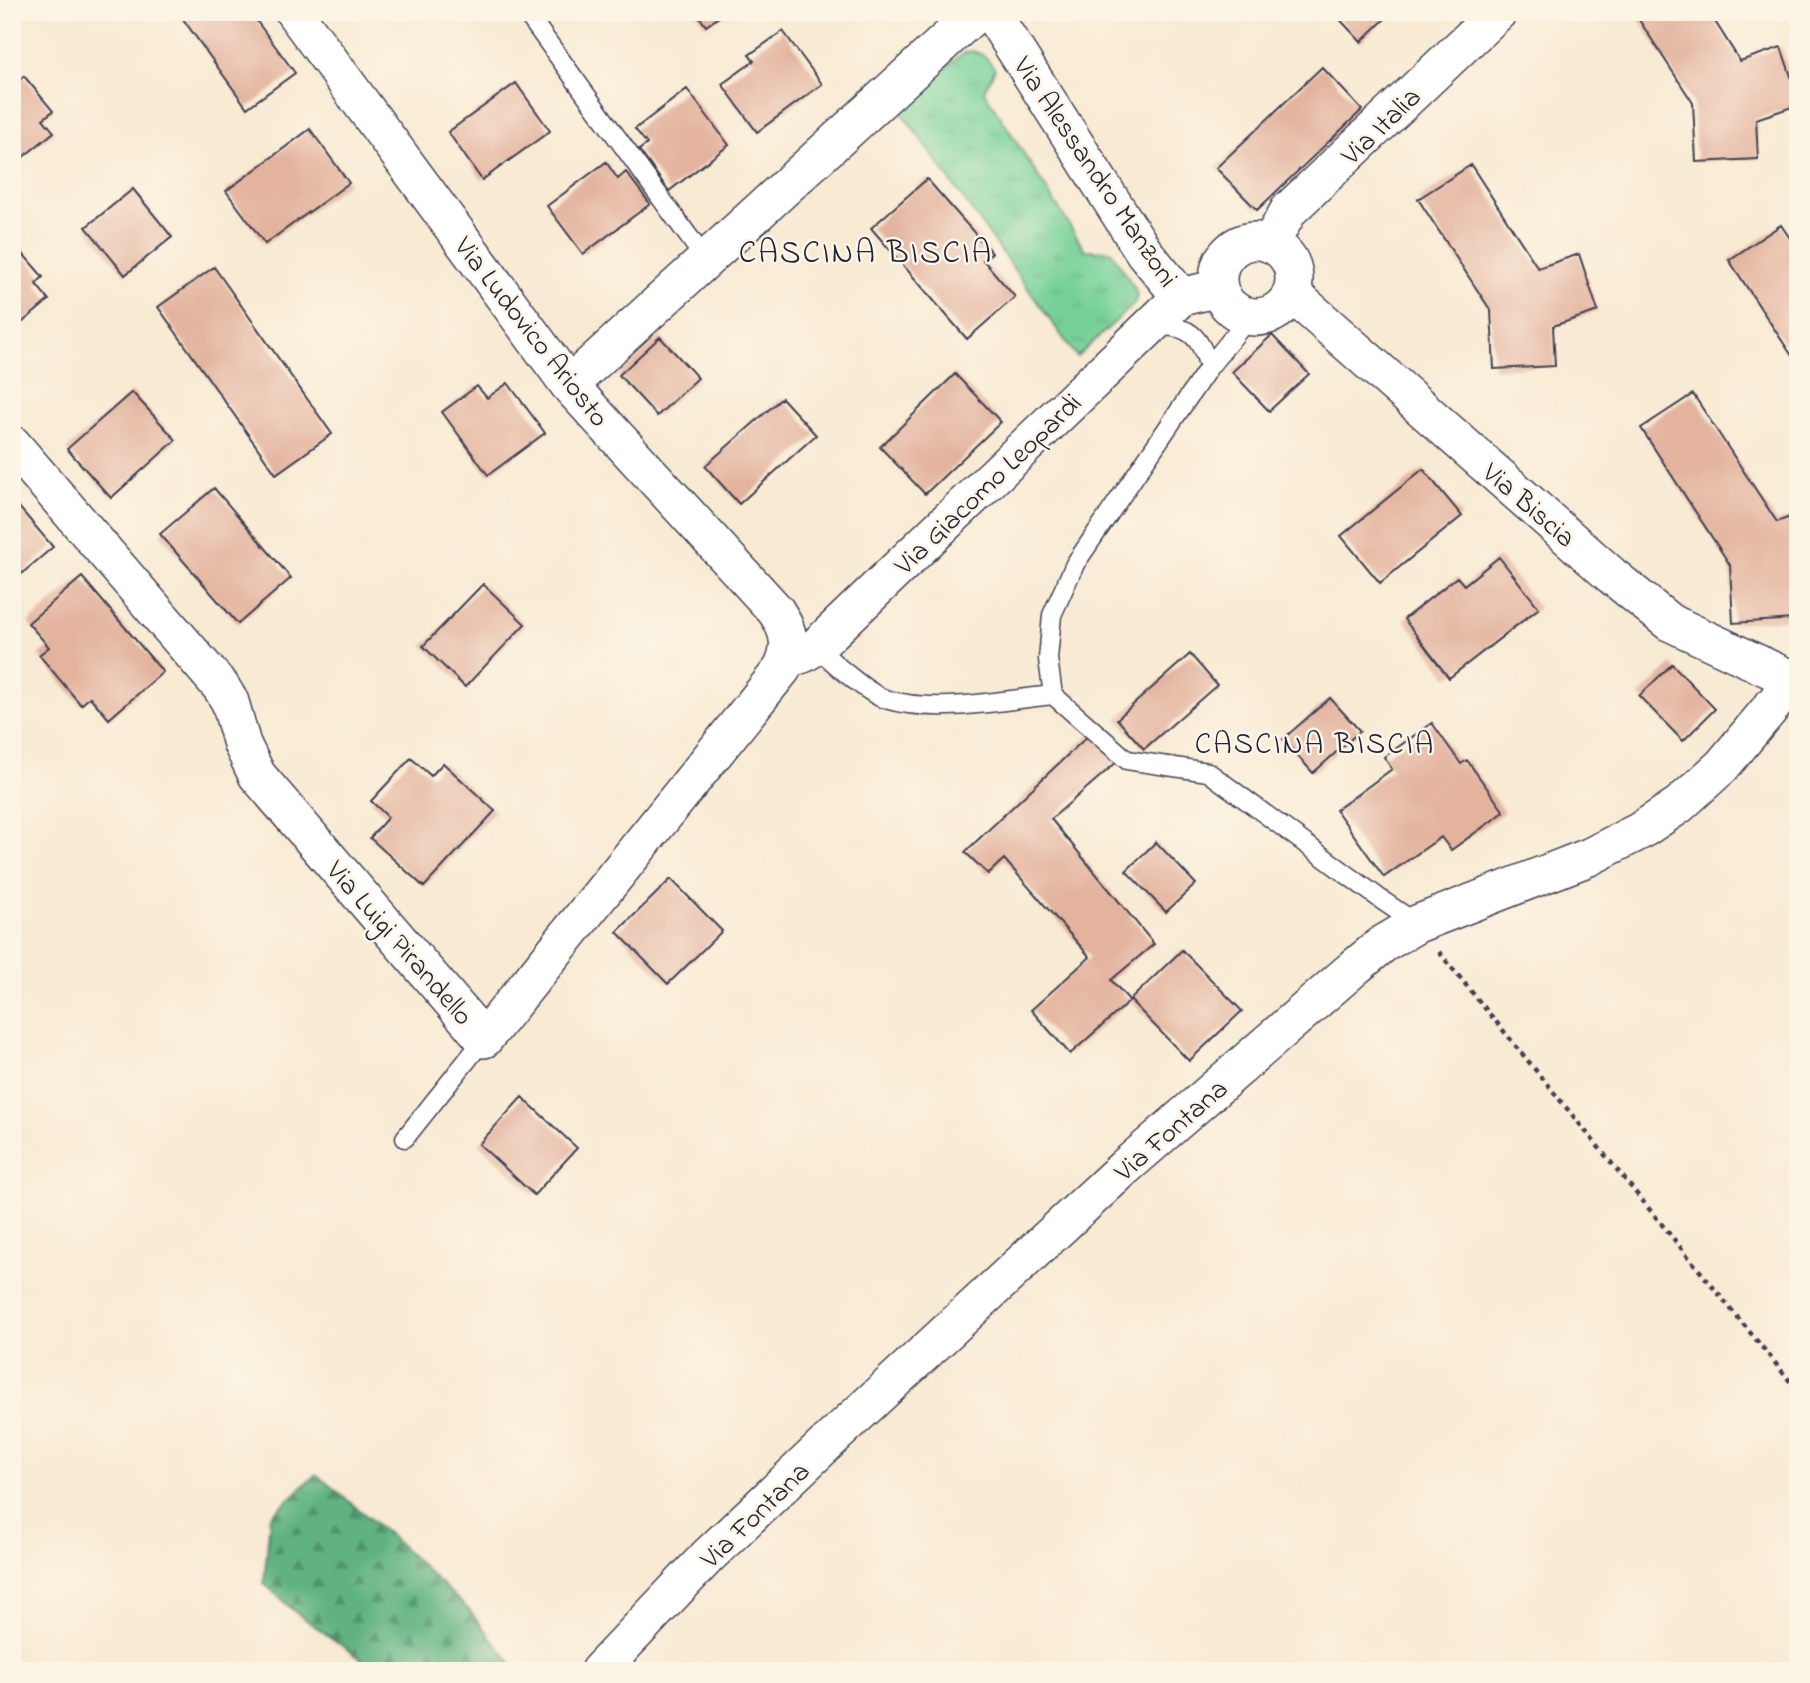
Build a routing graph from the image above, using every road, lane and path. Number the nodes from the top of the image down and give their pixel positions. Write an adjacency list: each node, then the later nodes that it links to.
1 (294, 12): 14 (street, Via Ludovico Ariosto)
2 (526, 12): 7 (lane)
3 (977, 12): 7 (street)
4 (991, 12): 10 (street, Via Alessandro Manzoni)
5 (1498, 12): 6 (street, Via Italia)
6 (1270, 244): 8 (street); 9 (street)
7 (705, 259): 14 (street)
8 (1219, 288): 10 (street, Via Alessandro Manzoni); 11 (street)
9 (1291, 293): 11 (street); 17 (street, Via Biscia)
10 (1181, 297): 12 (street, Via Giacomo Leopardi)
11 (1250, 316): 13 (lane)
12 (1148, 328): 13 (lane); 16 (street, Via Giacomo Leopardi)
13 (1209, 368): 18 (lane)
14 (569, 385): 16 (street, Via Ludovico Ariosto)
15 (12, 444): 20 (street, Via Luigi Pirandello)
16 (798, 647): 18 (lane); 20 (street, Via Luigi Pirandello)
17 (1796, 677): 19 (street, Via Fontana)
18 (1053, 695): 19 (lane)
19 (1417, 924): 22 (path); 23 (street, Via Fontana)
20 (484, 1039): 21 (lane)
21 (405, 1138)
22 (1798, 1391)
23 (599, 1671)

